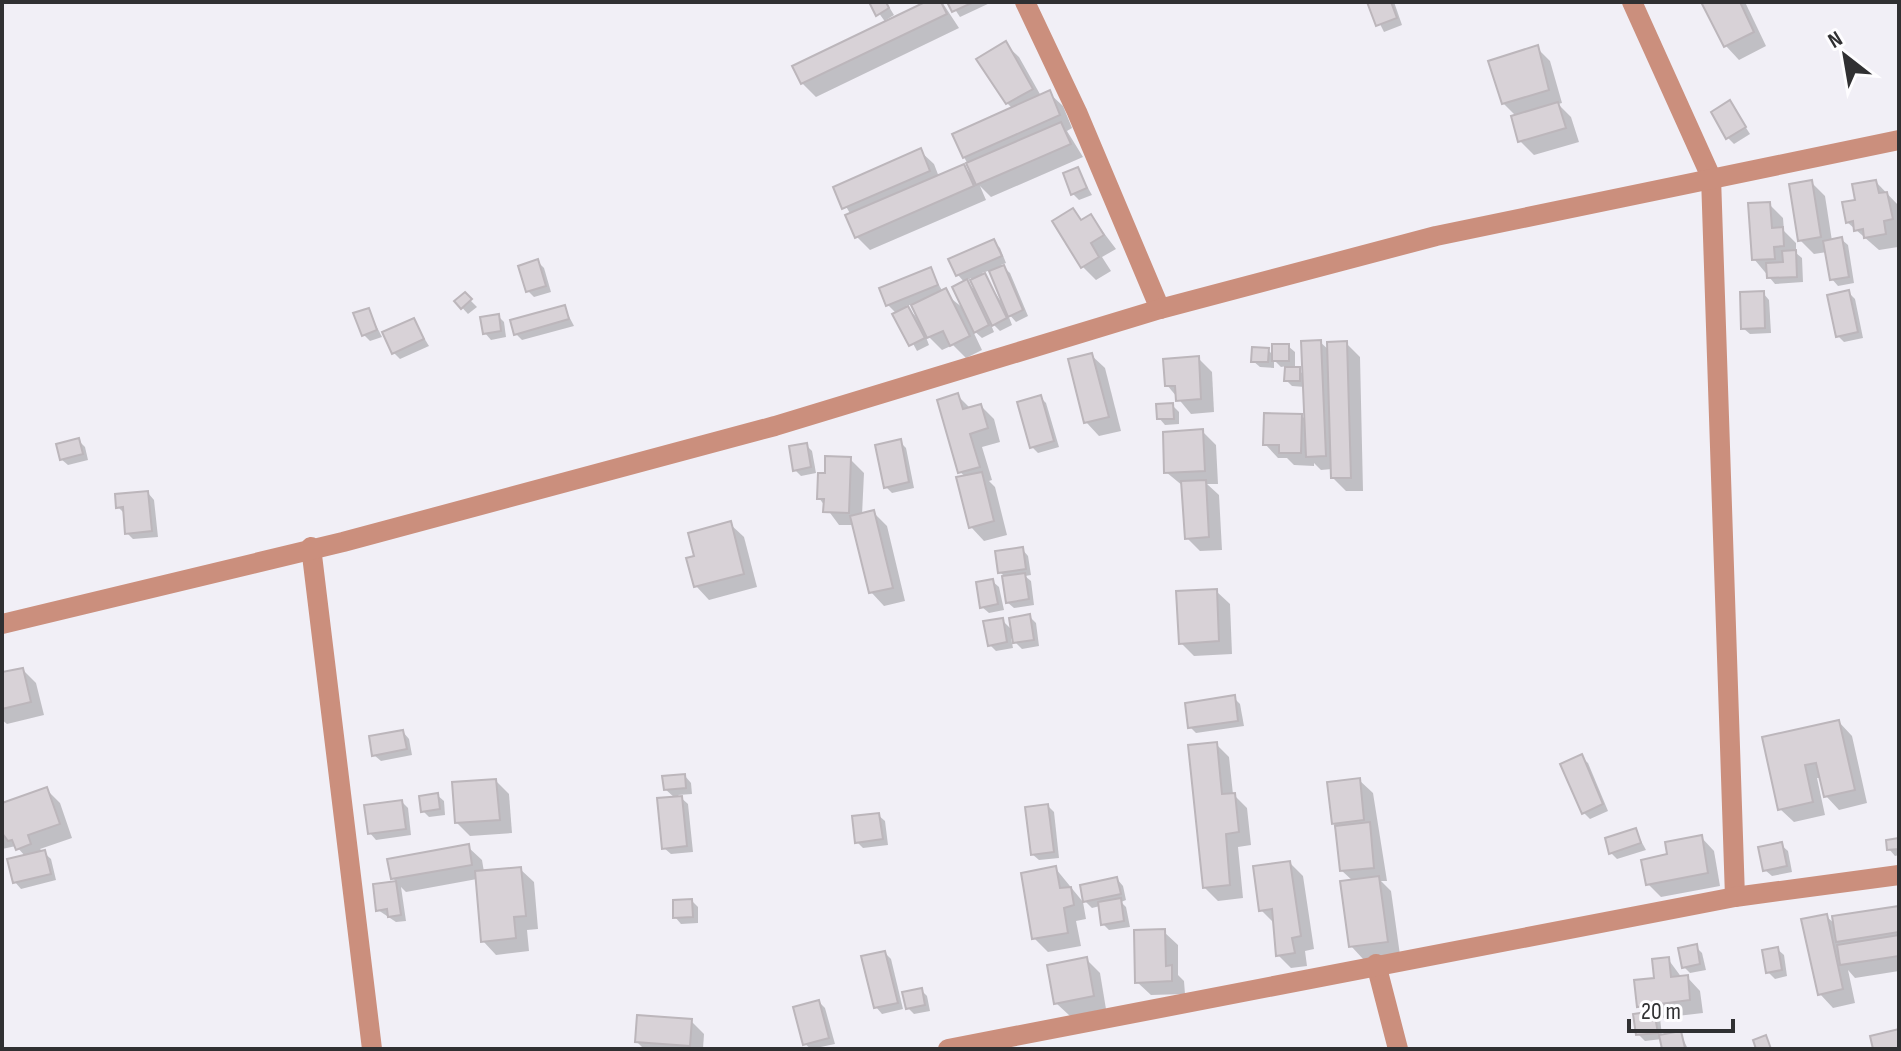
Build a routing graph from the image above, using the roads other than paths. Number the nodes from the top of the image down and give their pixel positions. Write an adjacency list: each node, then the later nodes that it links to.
1 (1025, 2): 5 (street)
2 (1632, 2): 4 (street)
3 (1899, 140): 4 (street)
4 (1711, 177): 5 (street); 9 (street)
5 (1160, 309): 6 (street)
6 (311, 547): 7 (street); 11 (street)
7 (2, 624)
8 (1899, 875): 9 (street)
9 (1735, 897): 10 (street)
10 (1376, 964): 12 (street); 13 (street)
11 (372, 1049)
12 (948, 1049)
13 (1398, 1049)

